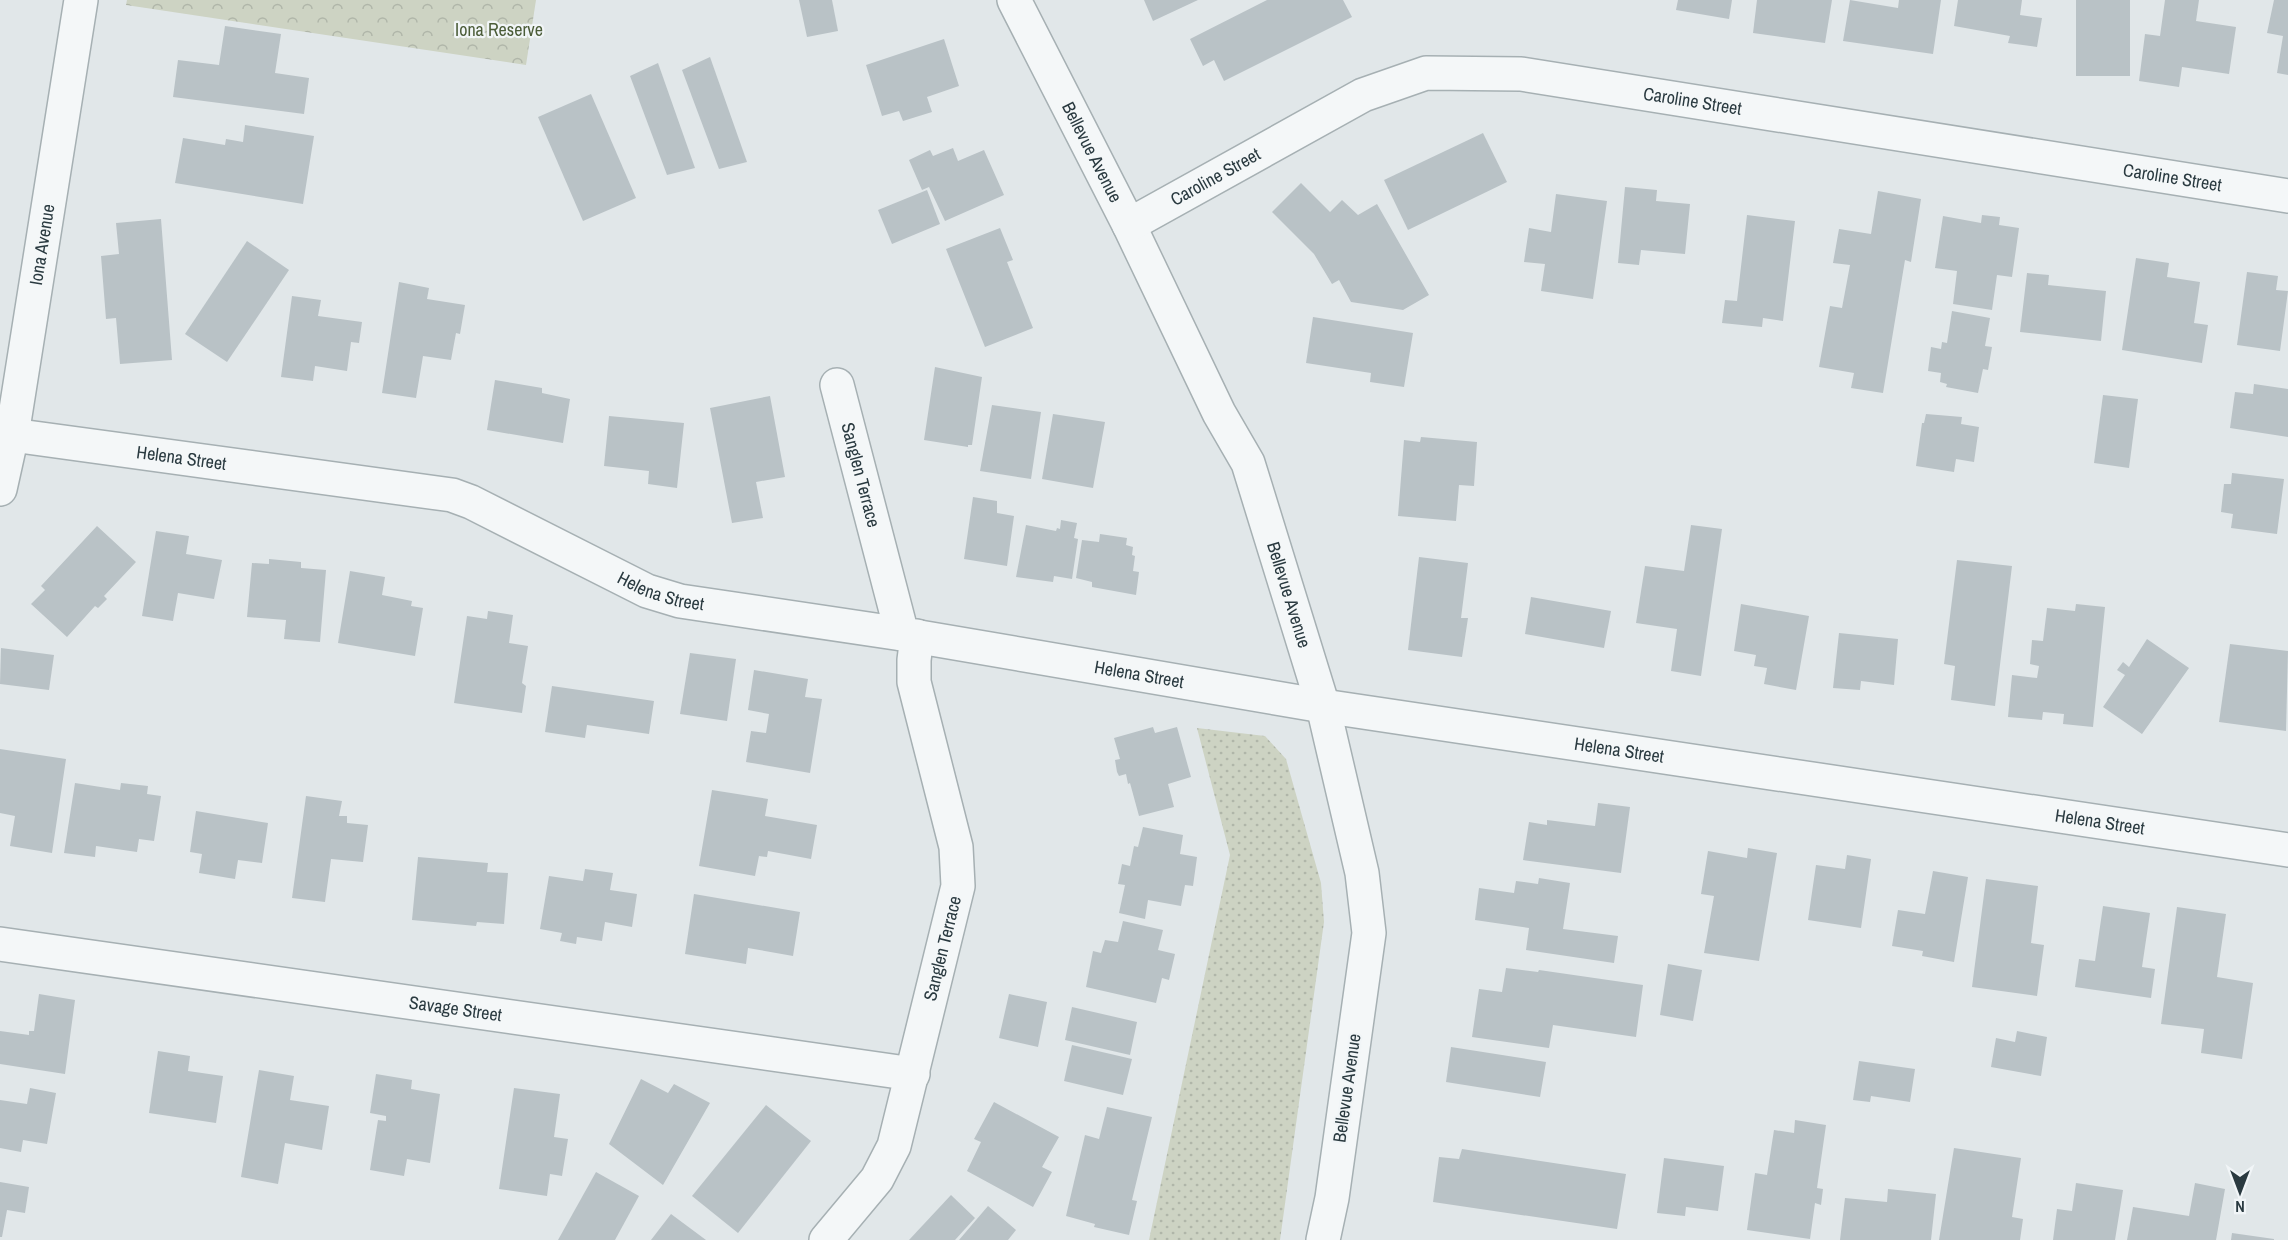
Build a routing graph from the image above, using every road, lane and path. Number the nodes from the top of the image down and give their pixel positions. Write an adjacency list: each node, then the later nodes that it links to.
1 (81, 0): 6 (street, Iona Avenue)
2 (1014, 0): 4 (street, Bellevue Avenue)
3 (2288, 196): 4 (street, Caroline Street)
4 (1129, 225): 9 (street, Bellevue Avenue)
5 (837, 385): 8 (street, Sanglen Terrace)
6 (12, 435): 7 (street, Iona Avenue); 8 (street, Helena Street)
7 (0, 489)
8 (910, 635): 9 (street, Helena Street); 12 (street, Sanglen Terrace)
9 (1323, 706): 10 (street, Helena Street); 14 (street, Bellevue Avenue)
10 (2288, 850)
11 (0, 944): 12 (street, Savage Street)
12 (913, 1074): 13 (street, Sanglen Terrace)
13 (826, 1240)
14 (1323, 1240)

